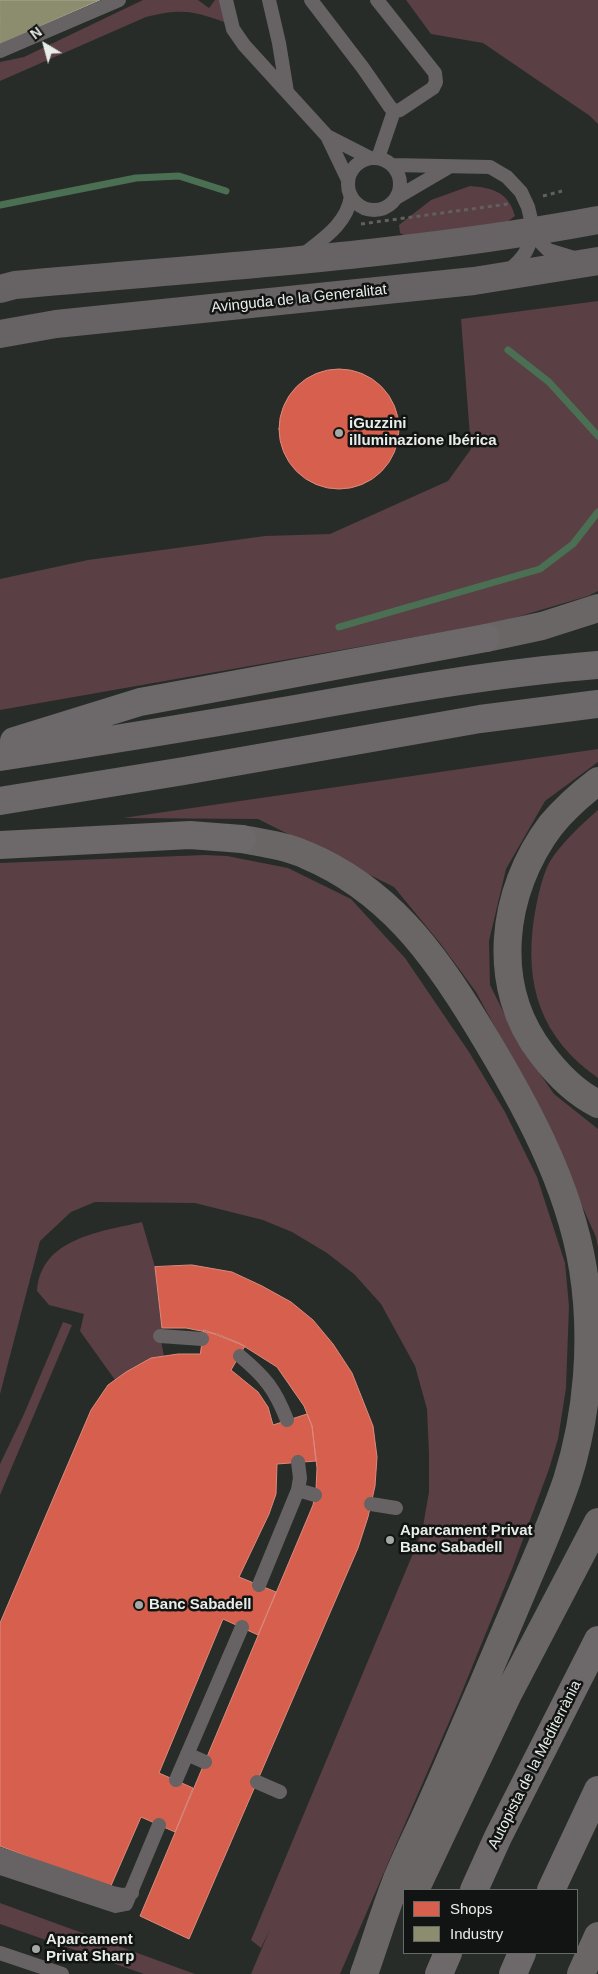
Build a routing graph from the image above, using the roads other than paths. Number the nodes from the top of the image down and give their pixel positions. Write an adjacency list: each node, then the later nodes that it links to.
1 (119, 0): 6 (lane)
2 (226, 0): 7 (lane)
3 (269, 0): 7 (lane)
4 (311, 0): 8 (lane)
5 (377, 0): 8 (lane)
6 (0, 51)
7 (287, 93): 9 (lane)
8 (394, 111): 10 (lane)
9 (328, 136): 10 (lane); 13 (lane)
10 (374, 158): 11 (lane); 13 (lane)
11 (393, 165): 12 (lane); 15 (lane)
12 (450, 167): 15 (lane); 17 (lane)
13 (348, 180): 14 (lane)
14 (351, 196): 15 (lane); 18 (lane)
15 (396, 198)
16 (598, 220): 17 (street)
17 (534, 232): 18 (street); 19 (lane); 20 (lane)
18 (297, 260): 21 (street)
19 (596, 261): 20 (street, Avinguda de la Generalitat)
20 (500, 277): 22 (street, Avinguda de la Generalitat)
21 (0, 288)
22 (0, 334)
23 (598, 608): 26 (highway)
24 (598, 665): 27 (highway)
25 (598, 704): 29 (highway)
26 (0, 745)
27 (0, 757)
28 (598, 781): 31 (highway)
29 (0, 801)
30 (0, 845): 64 (highway)
31 (598, 1104)
32 (160, 1336): 33 (lane)
33 (196, 1339)
34 (240, 1356): 35 (lane)
35 (287, 1420)
36 (298, 1462): 37 (lane)
37 (298, 1490): 38 (lane); 42 (lane)
38 (315, 1495)
39 (371, 1504): 40 (lane)
40 (396, 1508)
41 (598, 1522): 54 (highway)
42 (259, 1585)
43 (242, 1627): 45 (lane)
44 (598, 1640): 55 (highway, Autopista de la Mediterrània)
45 (187, 1754): 46 (lane); 47 (lane)
46 (205, 1762)
47 (176, 1780)
48 (257, 1782): 50 (lane)
49 (598, 1790): 56 (highway)
50 (280, 1792)
51 (159, 1825): 57 (lane)
52 (0, 1854): 57 (lane)
53 (0, 1868): 57 (lane)
54 (415, 1889)
55 (474, 1889)
56 (551, 1889)
57 (132, 1893)
58 (403, 1916): 65 (highway)
59 (598, 1936): 68 (highway)
60 (0, 1954): 63 (lane)
61 (448, 1954): 66 (highway)
62 (522, 1954): 67 (highway)
63 (62, 1974)
64 (364, 1974)
65 (377, 1974)
66 (439, 1974)
67 (512, 1974)
68 (581, 1974)

